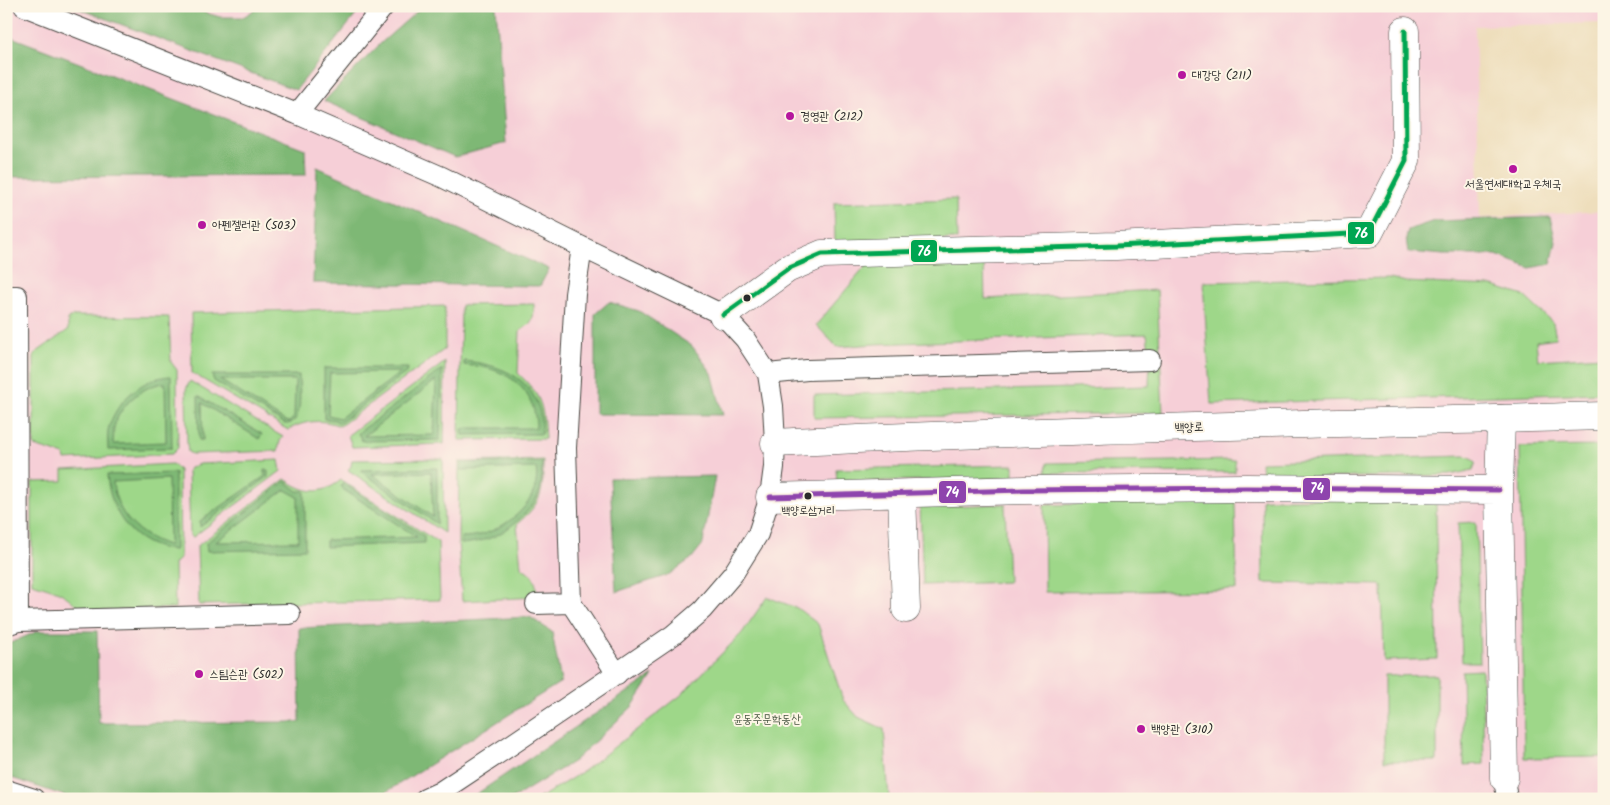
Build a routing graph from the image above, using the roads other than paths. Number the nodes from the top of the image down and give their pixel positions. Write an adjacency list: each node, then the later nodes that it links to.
1 (24, 6): 4 (lane)
2 (384, 6): 4 (lane)
3 (1404, 31): 7 (street)
4 (297, 114): 5 (lane)
5 (582, 247): 7 (lane); 16 (lane)
6 (6, 296): 20 (lane)
7 (723, 315): 9 (lane)
8 (1150, 360): 9 (lane)
9 (768, 374): 12 (lane)
10 (1604, 416): 11 (street, 백양로)
11 (1501, 419): 12 (street, 백양로); 13 (street)
12 (775, 443): 15 (lane)
13 (1499, 490): 14 (street); 22 (street)
14 (902, 494): 15 (street); 18 (street)
15 (770, 497): 21 (lane)
16 (571, 603): 17 (lane); 21 (lane)
17 (536, 604)
18 (906, 609)
19 (290, 614): 20 (lane)
20 (12, 623)
21 (617, 674): 25 (lane)
22 (1505, 788)
23 (6, 790): 24 (lane)
24 (34, 799)
25 (425, 799)

